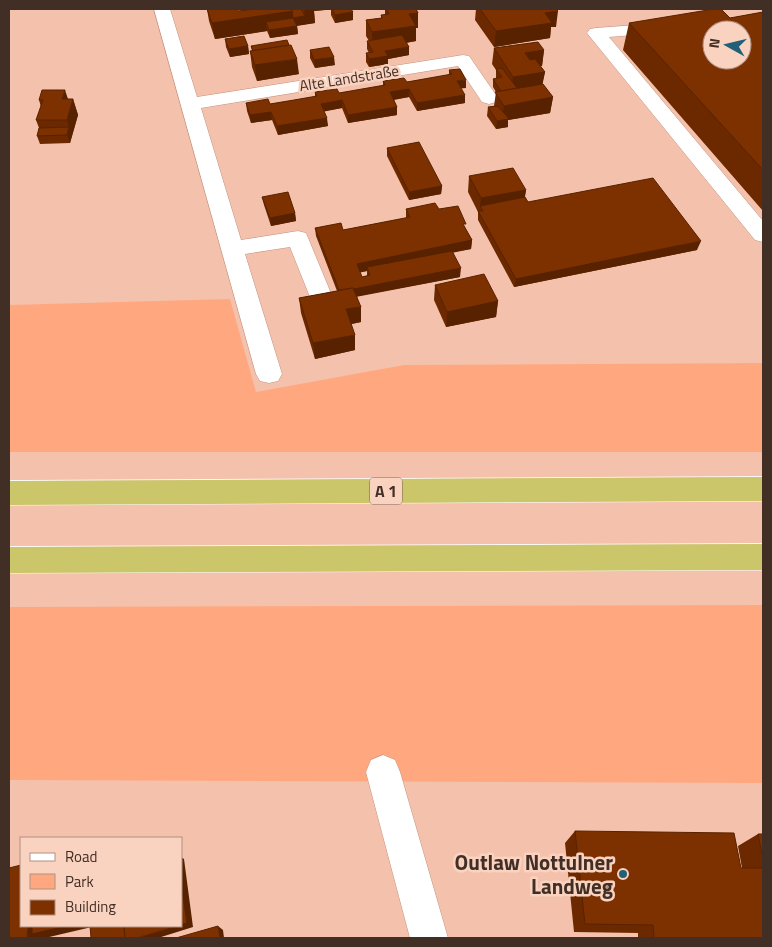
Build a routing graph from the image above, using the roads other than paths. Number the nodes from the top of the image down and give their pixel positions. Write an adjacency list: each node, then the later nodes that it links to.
1 (162, 9): 4 (street)
2 (684, 27): 5 (street)
3 (489, 98): 4 (street, Alte Landstraße)
4 (189, 104): 6 (street)
5 (763, 234)
6 (232, 250): 7 (street); 8 (street)
7 (318, 291)
8 (269, 374)
9 (763, 489): 10 (highway, A 1)
10 (9, 494)
11 (763, 557): 12 (highway)
12 (9, 560)
13 (383, 772): 14 (street)
14 (429, 938)

